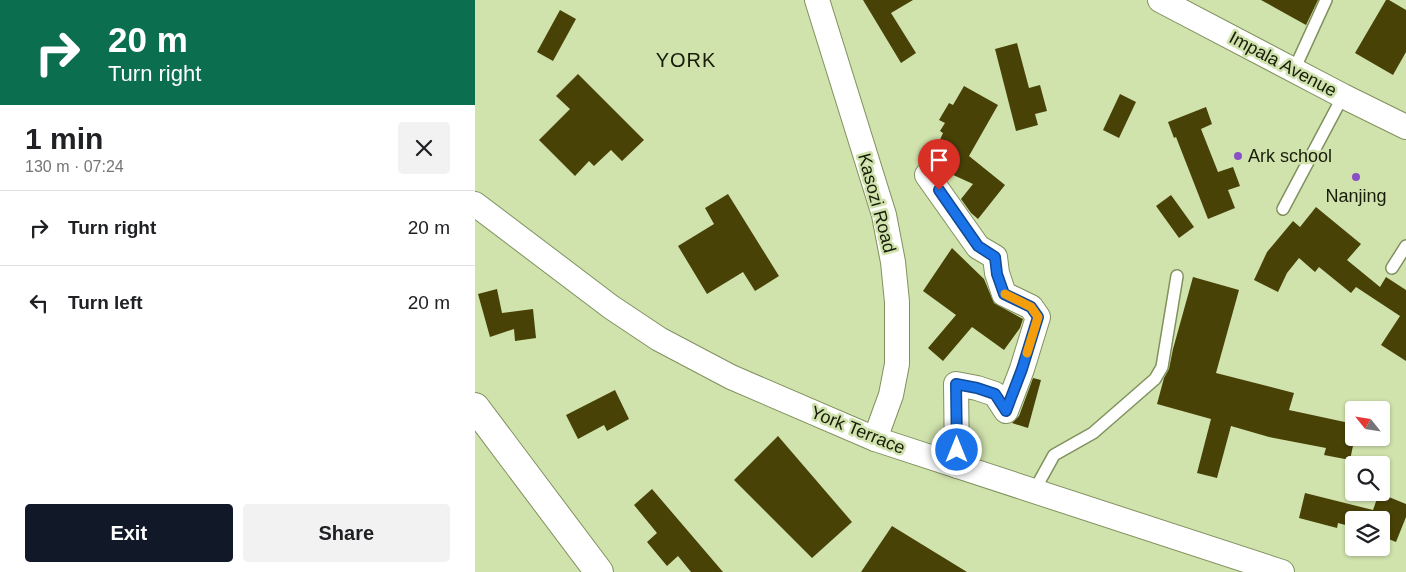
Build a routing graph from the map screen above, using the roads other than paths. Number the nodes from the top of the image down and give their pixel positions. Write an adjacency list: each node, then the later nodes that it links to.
1 (817, 0): 14 (street, Kasozi Road)
2 (1160, 0): 4 (street, Impala Avenue)
3 (1326, 0): 4 (lane)
4 (1293, 70): 5 (street, Impala Avenue)
5 (1343, 96): 6 (street, Impala Avenue); 9 (lane)
6 (1406, 127)
7 (927, 175): 15 (street)
8 (475, 204): 14 (street, York Terrace)
9 (1283, 209)
10 (1406, 246): 11 (lane)
11 (1391, 268)
12 (1177, 276): 16 (lane)
13 (475, 407): 17 (street)
14 (875, 439): 15 (street, York Terrace)
15 (957, 466): 16 (street, York Terrace)
16 (1034, 491): 18 (street, York Terrace)
17 (599, 572)
18 (1282, 572)

